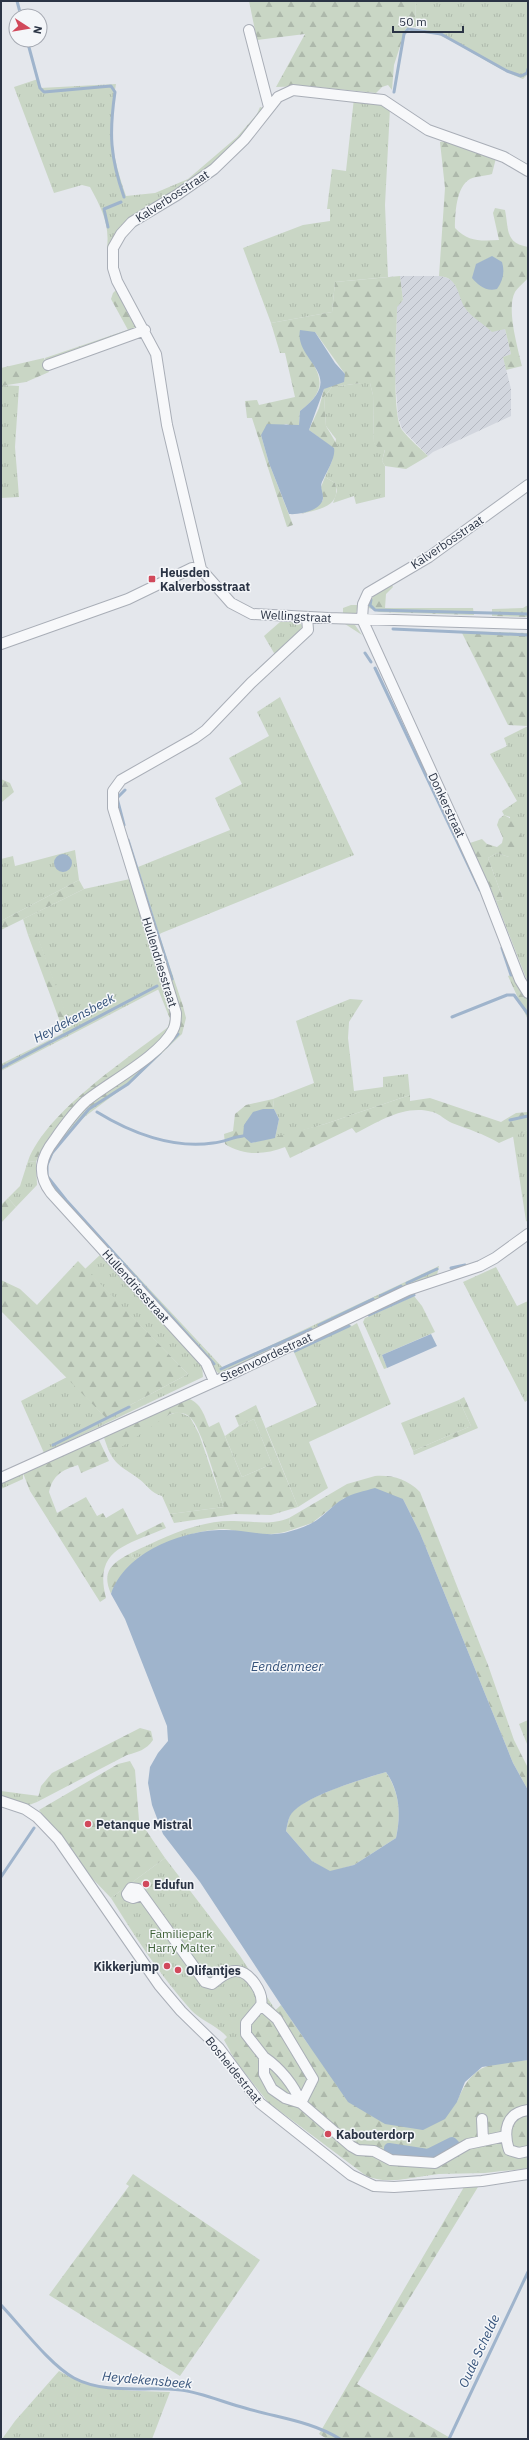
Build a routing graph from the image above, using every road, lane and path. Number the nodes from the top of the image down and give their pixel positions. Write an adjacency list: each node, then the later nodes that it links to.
1 (249, 30): 2 (street)
2 (269, 107): 3 (street, Kalverbosstraat); 4 (street, Kalverbosstraat)
3 (528, 171)
4 (145, 330): 5 (street); 7 (street, Kalverbosstraat)
5 (48, 365)
6 (528, 485): 9 (street, Kalverbosstraat)
7 (201, 569): 8 (street, Wellingstraat); 11 (street)
8 (307, 617): 9 (street, Wellingstraat); 14 (street, Hullendriesstraat)
9 (362, 619): 10 (street, Wellingstraat); 12 (street, Donkerstraat)
10 (528, 624)
11 (1, 644)
12 (528, 993)
13 (528, 1234): 14 (street, Steenvoordestraat)
14 (214, 1381): 15 (street, Steenvoordestraat)
15 (1, 1478)
16 (1, 1801): 26 (street, Bosheidestraat)
17 (142, 1895): 18 (street)
18 (261, 2005): 19 (street); 20 (street)
19 (264, 2057): 20 (street); 20 (street)
20 (301, 2103): 24 (street)
21 (528, 2110): 23 (street)
22 (482, 2119): 24 (street)
23 (506, 2136): 24 (street); 25 (street)
24 (484, 2140)
25 (528, 2151)
26 (528, 2174)

